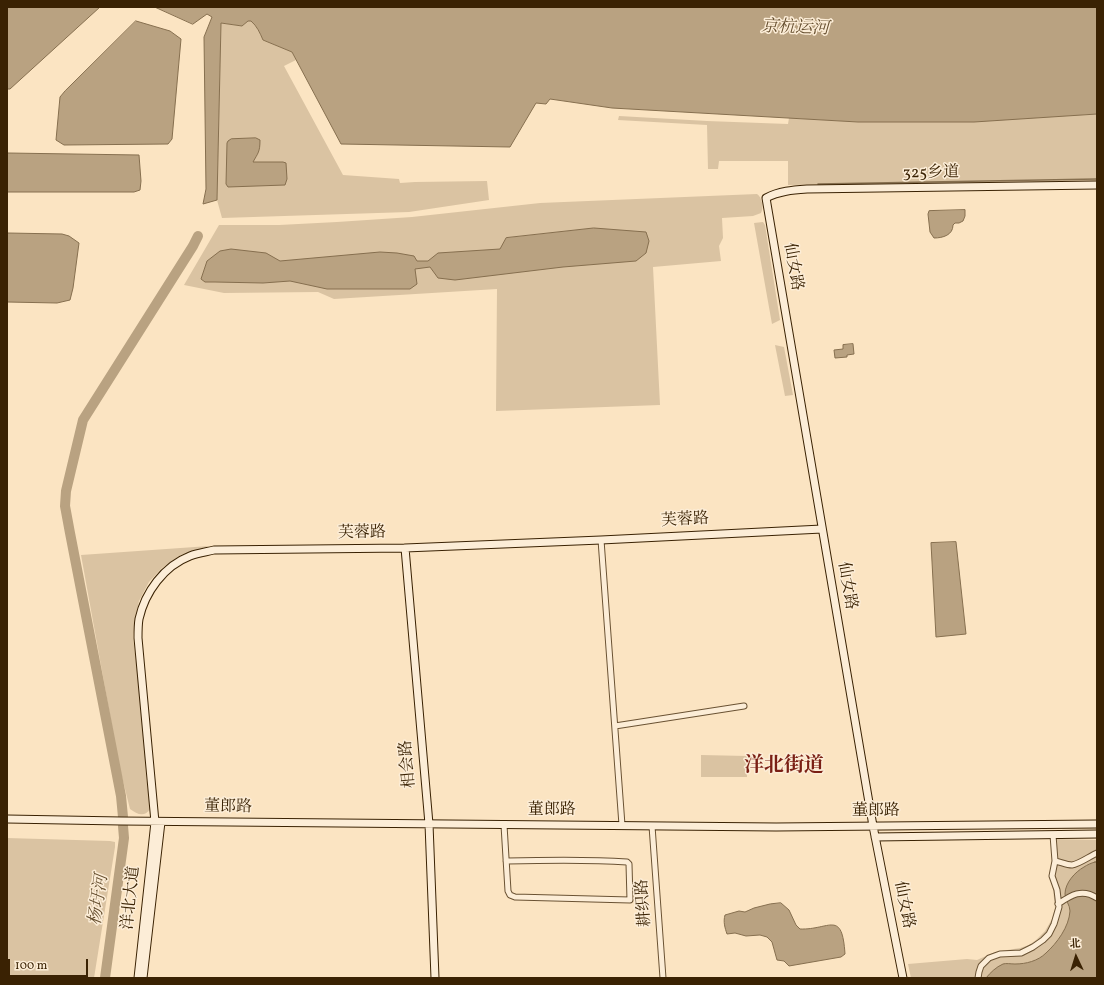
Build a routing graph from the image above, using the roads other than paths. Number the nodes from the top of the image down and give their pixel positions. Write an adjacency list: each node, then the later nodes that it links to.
1 (1097, 185): 2 (street, 325乡道)
2 (766, 198): 3 (street, 仙女路)
3 (822, 529): 4 (street, 芙蓉路); 15 (street, 仙女路)
4 (601, 540): 5 (street, 芙蓉路); 7 (street)
5 (405, 548): 9 (street, 芙蓉路); 10 (street, 相会路)
6 (744, 706): 7 (street)
7 (615, 726): 13 (street)
8 (7, 819): 9 (street, 董郎路)
9 (158, 822): 10 (street, 董郎路); 24 (street, 洋北大道); 25 (street, 洋北大道)
10 (429, 824): 12 (street, 董郎路); 26 (street, 相会路)
11 (1097, 824): 15 (street, 董郎路)
12 (504, 825): 13 (street, 董郎路); 20 (street)
13 (622, 825): 14 (street, 董郎路)
14 (652, 826): 15 (street, 董郎路); 27 (street, 耕织路)
15 (873, 826): 18 (street, 仙女路)
16 (1097, 834): 17 (street, 董郎路)
17 (1053, 835): 18 (street, 董郎路); 21 (street)
18 (875, 837): 28 (street, 仙女路)
19 (1097, 853): 21 (street)
20 (506, 861): 20 (street)
21 (1055, 861): 23 (street)
22 (1097, 898): 23 (street)
23 (1058, 904): 29 (street)
24 (138, 978)
25 (143, 978)
26 (435, 978)
27 (663, 978)
28 (903, 978)
29 (978, 978)

